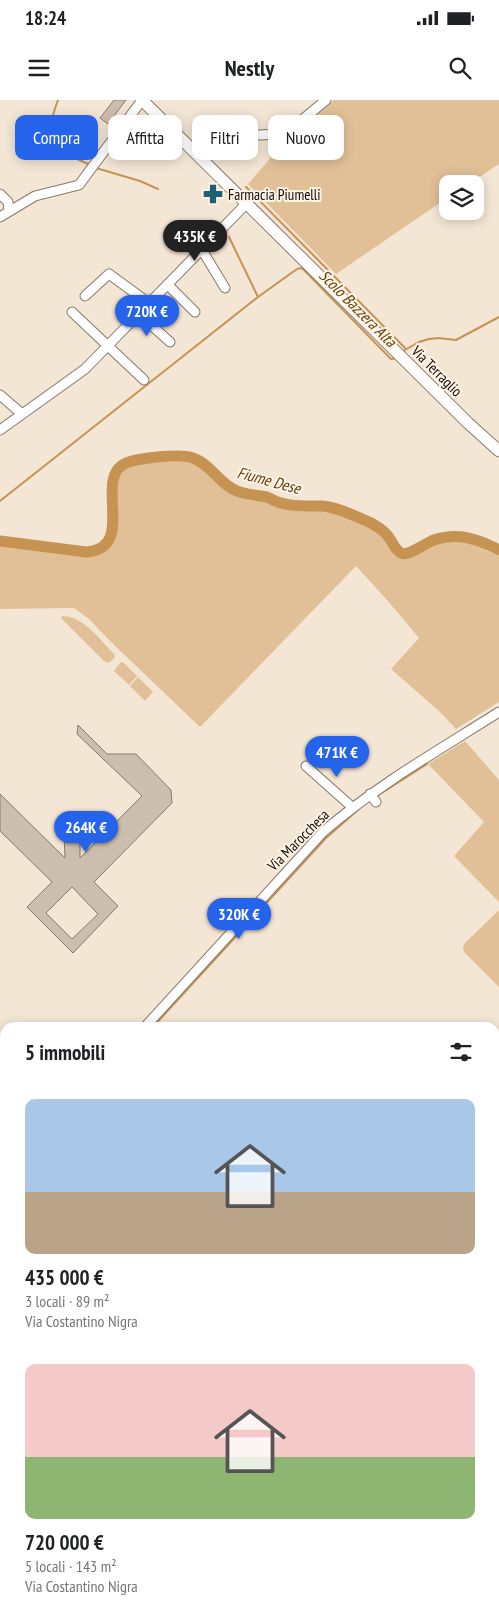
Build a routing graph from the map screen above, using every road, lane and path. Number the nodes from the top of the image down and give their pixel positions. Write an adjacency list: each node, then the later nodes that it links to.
1 (142, 100): 3 (main road, Via Terraglio); 6 (street)
2 (326, 100): 3 (street)
3 (190, 149): 5 (main road, Via Terraglio)
4 (0, 194): 6 (street)
5 (246, 204): 9 (street); 23 (main road, Via Terraglio)
6 (9, 211): 7 (street)
7 (0, 217)
8 (171, 231): 9 (street)
9 (202, 250): 10 (street); 11 (street)
10 (168, 285): 13 (street); 15 (street)
11 (225, 288)
12 (85, 296): 13 (street)
13 (150, 304): 16 (street)
14 (72, 312): 18 (street)
15 (196, 312)
16 (140, 315): 17 (street); 18 (street)
17 (170, 342)
18 (108, 346): 19 (street); 21 (street)
19 (144, 380)
20 (0, 395): 21 (street)
21 (22, 414): 22 (street)
22 (0, 430)
23 (499, 451)
24 (499, 712): 26 (street, Via Marocchesa)
25 (306, 766): 28 (street, Via Marocchesa)
26 (370, 794): 27 (street); 28 (street, Via Marocchesa)
27 (376, 802)
28 (352, 807): 29 (street, Via Marocchesa)
29 (149, 1022)
30 (0, 1275): 31 (street)
31 (0, 1282)

